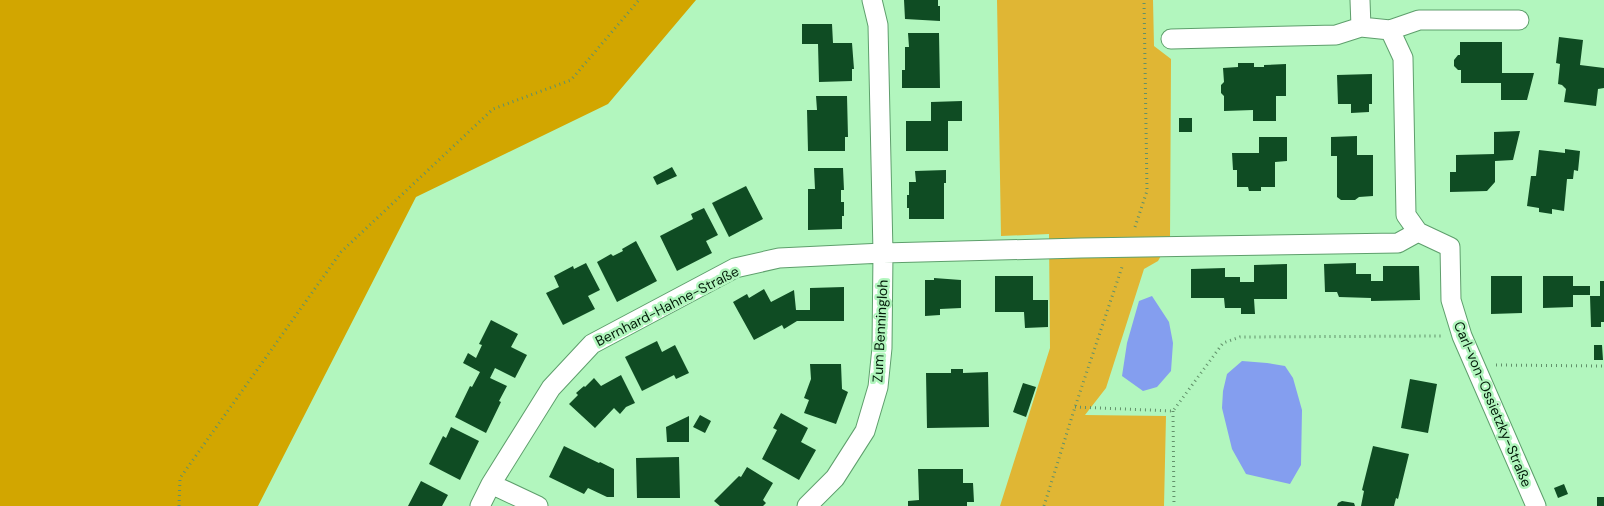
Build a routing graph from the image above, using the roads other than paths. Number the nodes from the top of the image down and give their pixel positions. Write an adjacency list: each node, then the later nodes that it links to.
1 (872, 0): 8 (street, Zum Benningloh)
2 (1360, 0): 4 (street)
3 (1519, 20): 5 (street)
4 (1361, 27): 5 (street); 6 (street)
5 (1390, 30): 7 (street)
6 (1171, 39)
7 (1418, 232): 8 (street); 13 (street, Carl-von-Ossietzky-Straße)
8 (883, 253): 9 (street, Bernhard-Hahne-Straße); 12 (street, Zum Benningloh)
9 (491, 484): 10 (street, Bernhard-Hahne-Straße); 11 (street)
10 (480, 506)
11 (538, 506)
12 (807, 506)
13 (1536, 506)

